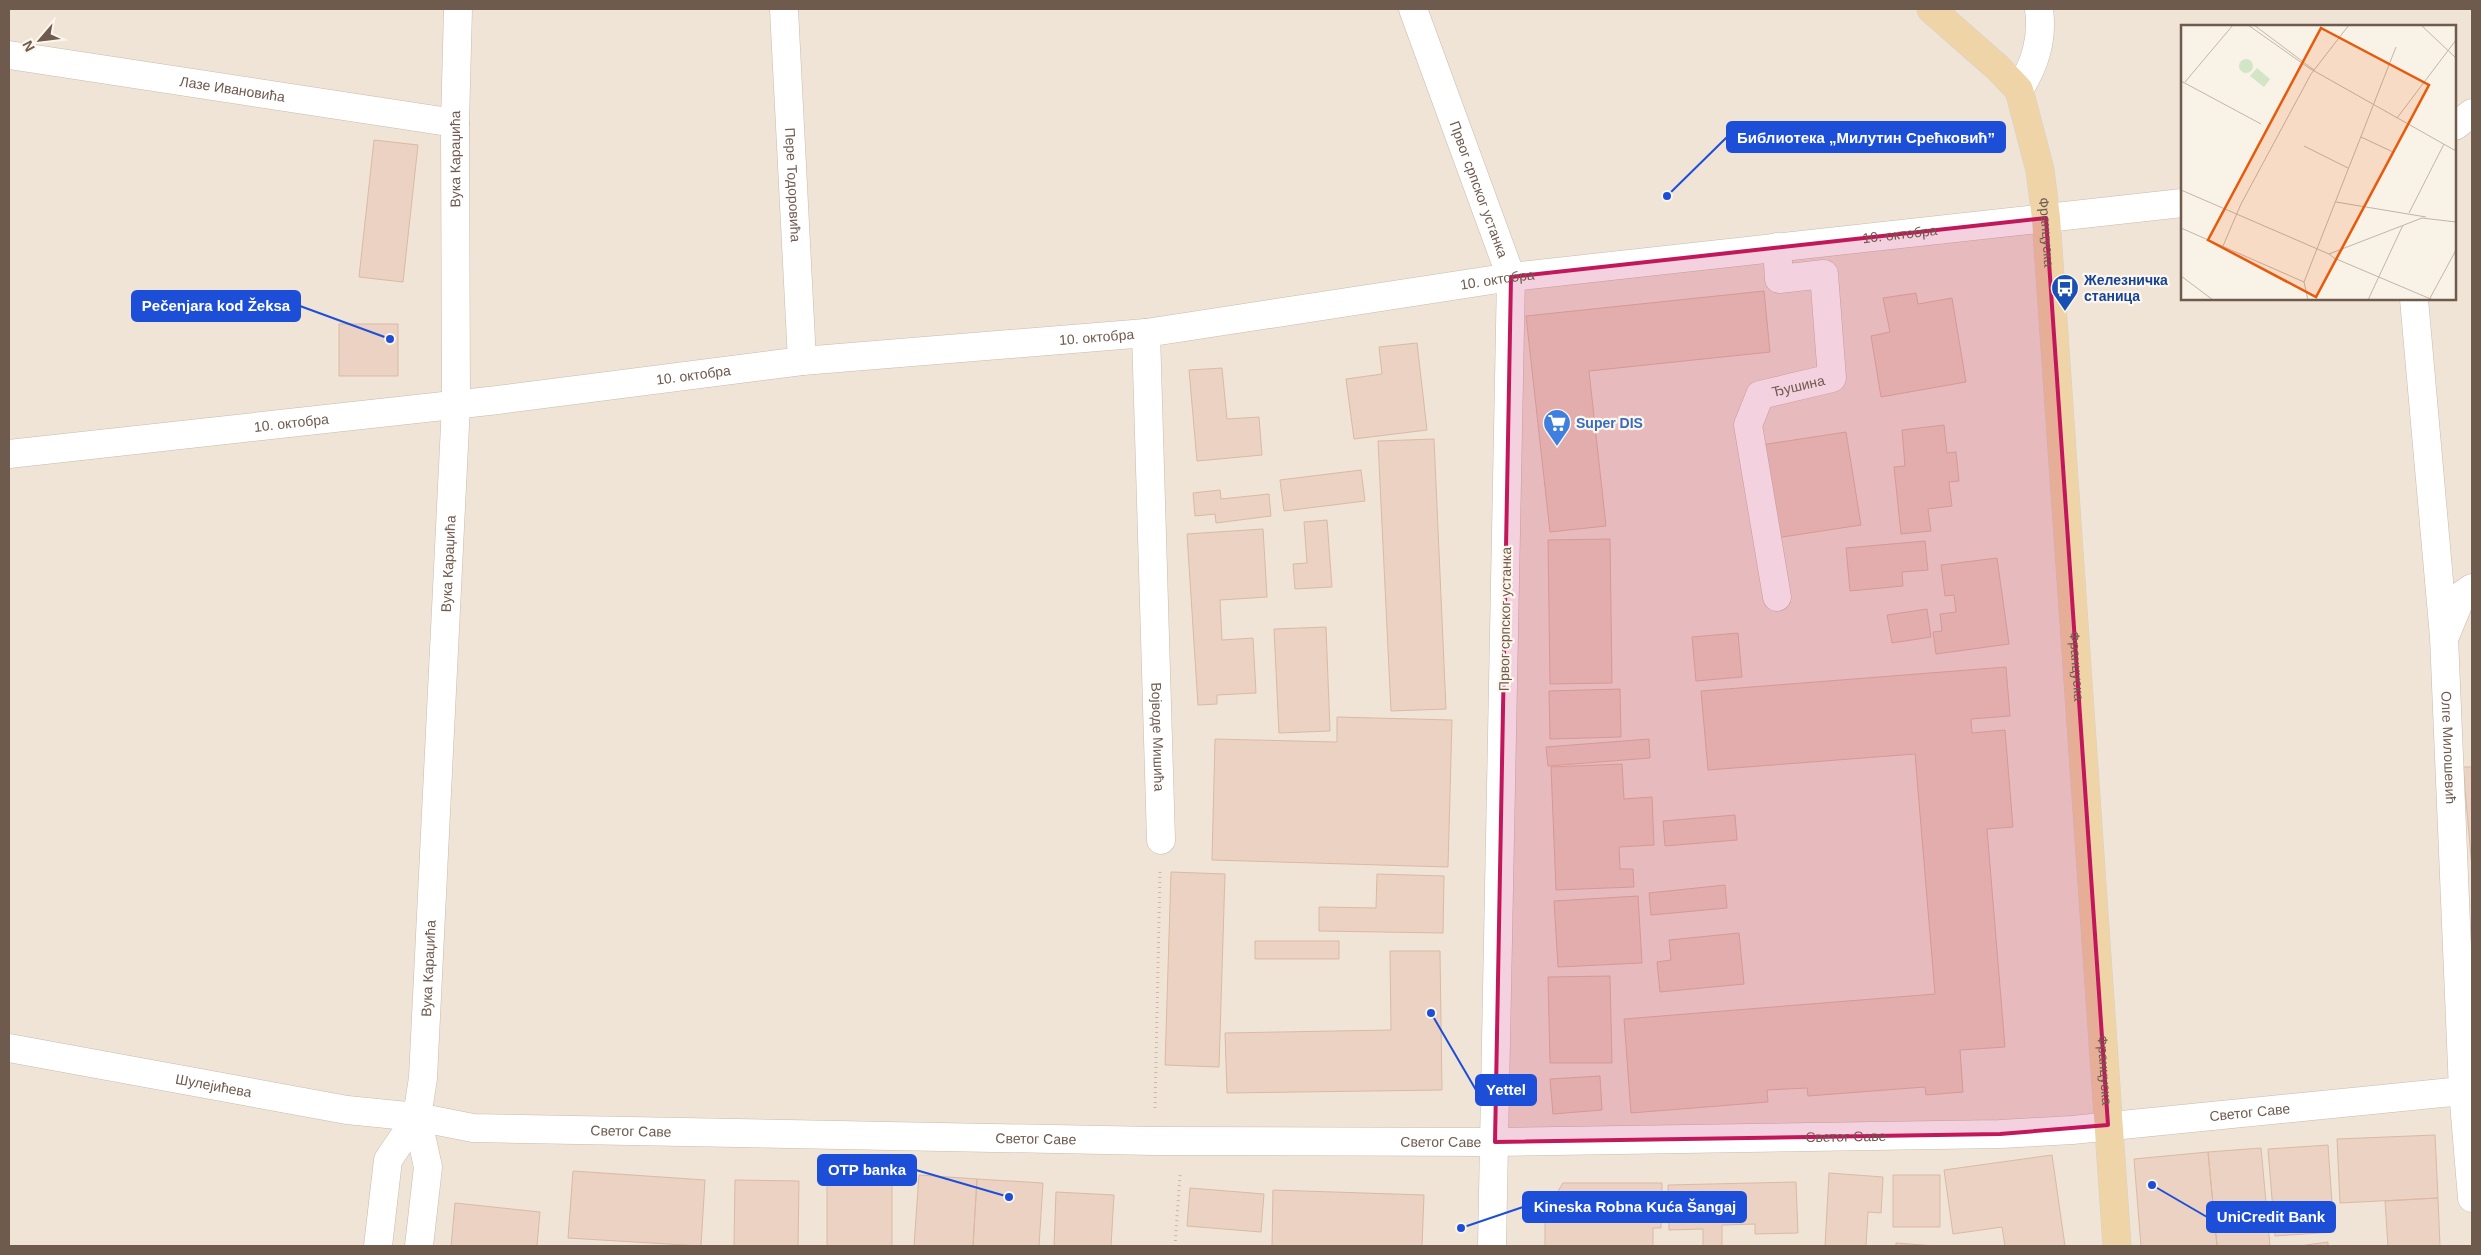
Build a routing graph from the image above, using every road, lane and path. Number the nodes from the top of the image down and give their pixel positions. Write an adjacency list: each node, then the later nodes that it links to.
1 (458, 9): 9 (street, Вука Караџића)
2 (784, 9): 17 (street, Пере Тодоровића)
3 (1413, 9): 14 (street, Првог српског устанка)
4 (1931, 9): 7 (main road)
5 (2039, 9): 7 (street)
6 (9, 55): 9 (street, Лазе Ивановића)
7 (2019, 90): 12 (main road, Француска)
8 (2472, 113): 10 (street)
9 (456, 123): 18 (street, Вука Караџића)
10 (2456, 125)
11 (2181, 203): 12 (street, 10. октобра)
12 (2046, 218): 13 (street, 10. октобра); 27 (main road, Француска)
13 (1777, 247): 14 (street, 10. октобра); 21 (street, Ђушина)
14 (1511, 276): 16 (street, 10. октобра); 30 (street, Првог српског устанка)
15 (2414, 300): 22 (street, Олге Милошевић)
16 (1146, 333): 17 (street, 10. октобра); 23 (street, Војводе Мишића)
17 (802, 361): 18 (street, 10. октобра)
18 (456, 405): 19 (street, 10. октобра); 26 (street, Вука Караџића)
19 (9, 454)
20 (2472, 588): 22 (street)
21 (1777, 597)
22 (2444, 637): 25 (street, Олге Милошевић)
23 (1161, 840): 29 (path)
24 (9, 1048): 26 (street, Шулејићева)
25 (2468, 1091): 27 (street, Светог Саве); 31 (street, Олге Милошевић)
26 (417, 1117): 29 (street, Светог Саве); 32 (street, Вука Караџића); 33 (street, Вука Караџића)
27 (2108, 1125): 30 (street, Светог Саве); 36 (main road, Француска)
28 (1183, 1140): 29 (street, Светог Саве); 30 (street, Светог Саве); 34 (path)
29 (1154, 1141)
30 (1495, 1142): 35 (street, Првог српског устанка)
31 (2472, 1198)
32 (378, 1246)
33 (419, 1246)
34 (1175, 1246)
35 (1492, 1246)
36 (2117, 1246)

